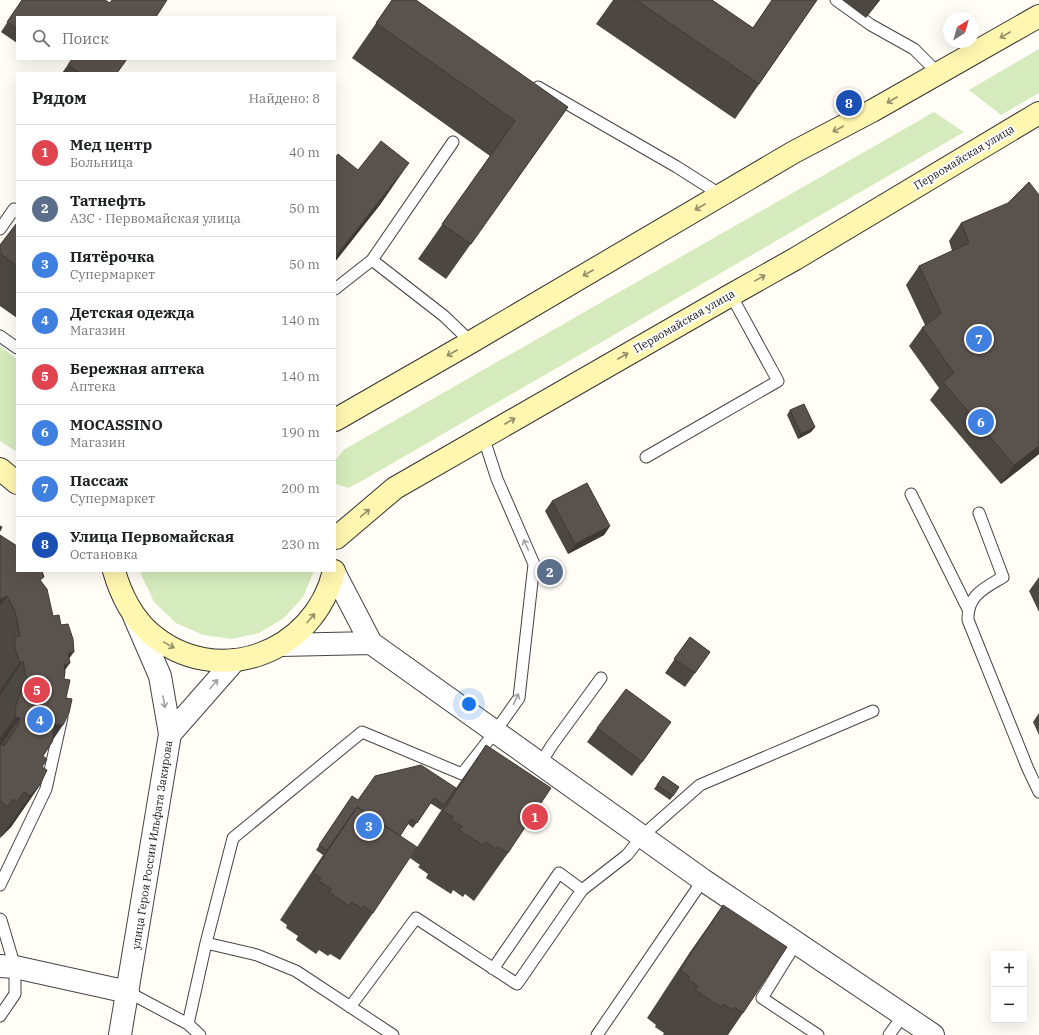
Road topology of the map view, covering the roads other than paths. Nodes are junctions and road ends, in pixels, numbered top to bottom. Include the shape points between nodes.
1 (836, 0) edge
2 (1039, 16) edge
3 (938, 73) junction
4 (532, 83) edge
5 (1039, 112) edge
6 (453, 142) dead end
7 (721, 196) junction
8 (16, 211) edge
9 (0, 229) edge
10 (372, 260) junction
11 (336, 289) edge
12 (730, 295) junction
13 (0, 336) edge
14 (471, 342) junction
15 (16, 347) edge
16 (336, 419) edge
17 (484, 436) junction
18 (646, 457) dead end
19 (0, 469) edge
20 (16, 475) edge
21 (16, 482) edge
22 (911, 494) dead end
23 (979, 513) dead end
24 (336, 540) edge
25 (114, 572) edge
26 (334, 572) edge
27 (968, 610) junction
28 (132, 613) junction
29 (371, 643) junction
30 (281, 645) junction
31 (235, 660) junction
32 (601, 678) dead end
33 (61, 702) edge
34 (873, 711) dead end
35 (495, 732) junction
36 (170, 734) junction
37 (540, 764) junction
38 (1039, 792) edge
39 (642, 836) junction
40 (703, 880) junction
41 (0, 885) edge
42 (582, 890) junction
43 (0, 919) edge
44 (206, 943) junction
45 (796, 943) junction
46 (7, 967) edge
47 (493, 969) junction
48 (128, 992) junction
49 (350, 1007) junction
50 (904, 1014) junction
51 (0, 1016) edge
52 (188, 1024) junction
53 (120, 1035) edge
54 (200, 1035) edge
55 (393, 1035) edge
56 (598, 1035) edge
57 (818, 1035) edge
58 (889, 1035) edge
59 (933, 1035) edge

1 - 3 lane via 871,25 914,49
2 -> 3 main road
3 -> 7 main road via 794,152
4 - 7 lane via 677,167
12 -> 5 main road, Первомайская улица via 795,259
6 - 10 lane
7 -> 14 main road
8 - 9 lane via 14,209
10 - 11 lane
10 - 14 lane via 444,316
17 -> 12 main road, Первомайская улица
12 - 18 lane via 778,381
13 - 15 lane
14 -> 16 main road
24 -> 17 main road, Первомайская улица via 395,488
35 -> 17 lane via 519,698 534,564 497,479
19 - 20 main road
19 - 21 main road
22 - 27 lane
23 - 27 lane via 1003,577 981,590 974,597
25 - 28 main road via 120,591
26 - 29 street
30 -> 26 main road via 299,632 315,614
27 - 38 lane via 968,620
28 -> 31 main road via 167,645 186,654 210,660
28 -> 36 street, улица Героя России Ильфата Закирова via 160,676
29 - 30 street
29 - 35 street
30 - 31 main road via 259,655
36 -> 31 street
32 - 37 lane
33 - 41 lane via 62,718 46,790
34 - 39 lane via 700,785
35 - 37 street
35 - 44 lane via 462,774 362,732 233,838
36 - 48 street, улица Героя России Ильфата Закирова
37 - 39 street
39 - 40 street
39 - 42 lane via 627,855
40 - 45 street
40 - 56 lane
42 - 47 lane via 518,984
42 - 47 lane via 559,873
43 - 46 lane
44 - 49 lane via 258,955 296,971
44 - 52 lane
45 - 50 street
45 - 57 lane via 762,998
46 - 48 street
46 - 51 lane via 15,994
47 - 49 lane via 416,918
48 - 52 lane
48 - 53 street, улица Героя России Ильфата Закирова
49 - 55 lane
50 - 58 lane
50 - 59 street
52 - 54 lane

